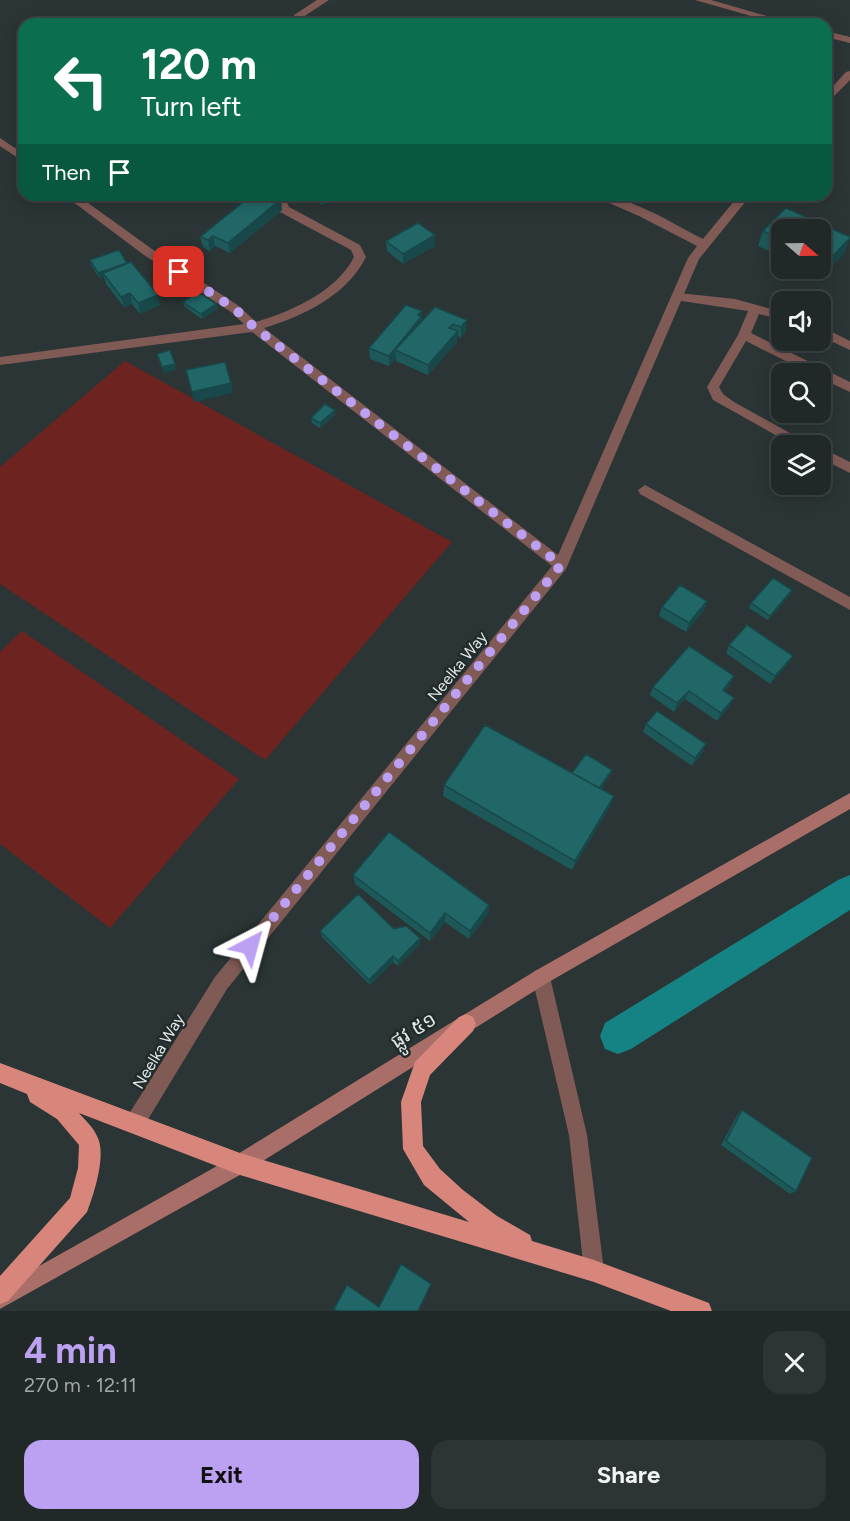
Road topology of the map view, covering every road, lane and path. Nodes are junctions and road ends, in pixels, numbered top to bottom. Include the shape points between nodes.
1 (324, 0) edge
2 (700, 0) edge
3 (297, 17) dead end
4 (768, 18) edge
5 (832, 36) edge
6 (850, 40) edge
7 (850, 74) edge
8 (832, 94) edge
9 (0, 141) edge
10 (18, 154) edge
11 (78, 201) edge
12 (278, 201) edge
13 (612, 201) edge
14 (740, 201) edge
15 (703, 244) junction
16 (679, 297) junction
17 (755, 309) junction
18 (771, 313) edge
19 (254, 327) junction
20 (744, 335) junction
21 (831, 336) edge
22 (850, 346) edge
23 (0, 361) edge
24 (850, 387) edge
25 (786, 435) edge
26 (831, 458) edge
27 (850, 468) edge
28 (645, 490) dead end
29 (561, 565) junction
30 (850, 604) edge
31 (850, 800) edge
32 (541, 977) junction
33 (466, 1024) junction
34 (0, 1073) edge
35 (134, 1125) junction
36 (240, 1164) junction
37 (549, 1258) junction
38 (594, 1271) junction
39 (0, 1293) edge
40 (0, 1299) edge
41 (701, 1311) edge

1 - 3 street
2 - 4 street
5 - 6 street
7 - 8 street
9 - 10 street
11 - 19 street via 235,309
12 - 19 street via 356,248 360,257 358,267 344,282 306,306
13 - 15 street
14 - 15 street, Neelka Way
15 - 16 street, Neelka Way
16 - 17 street
16 - 29 street, Neelka Way
17 - 18 street
17 - 20 street
19 - 23 street
19 - 29 street
20 - 24 street
20 - 25 street via 713,387 729,405
21 - 22 street
26 - 27 street
28 - 30 street
29 - 35 street, Neelka Way via 220,983
31 - 32 main road, ផ្លូវ ៥១
32 - 33 main road, ផ្លូវ ៥១
32 - 38 street via 578,1135
33 - 36 main road, ផ្លូវ ៥១
33 - 37 highway via 422,1068 411,1102 413,1149 432,1177 455,1198 489,1224
34 - 35 highway
34 - 39 highway via 64,1112 89,1141 89,1168 79,1204
35 - 36 highway
36 - 37 highway
36 - 40 main road, ផ្លូវ ៥១
37 - 38 highway
38 - 41 highway

